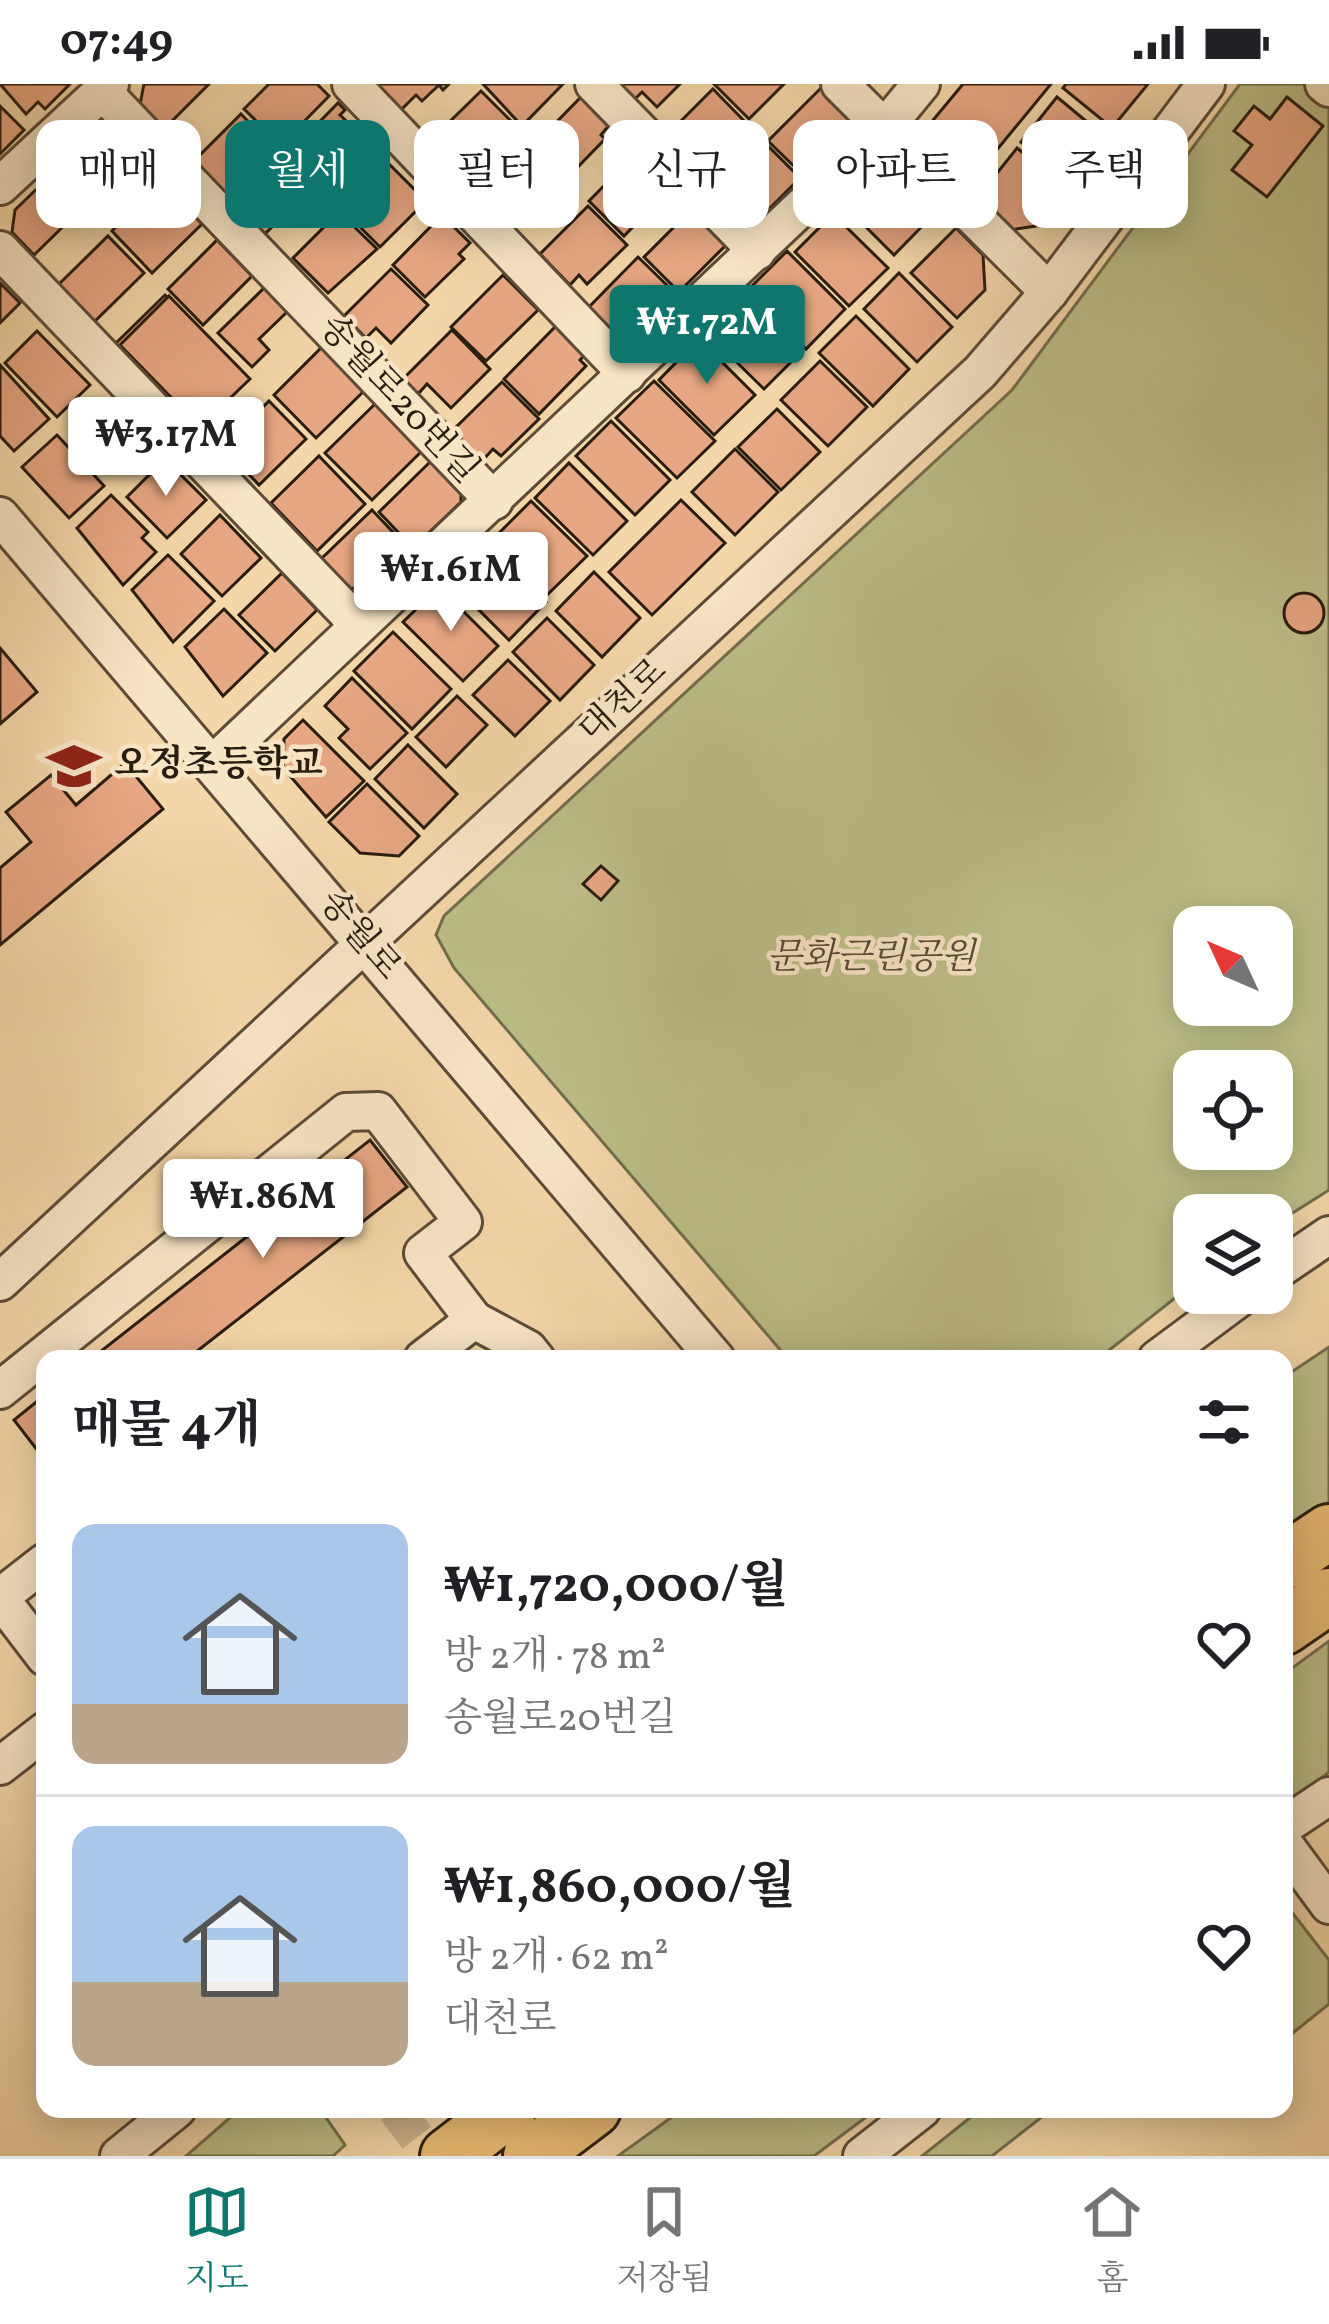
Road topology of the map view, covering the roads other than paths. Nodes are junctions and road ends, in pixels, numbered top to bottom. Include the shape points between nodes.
1 (351, 84) edge
2 (594, 84) edge
3 (840, 84) edge
4 (921, 84) edge
5 (1206, 84) edge
6 (106, 87) edge
7 (875, 120) edge
8 (891, 120) edge
9 (0, 186) edge
10 (793, 216) edge
11 (984, 228) edge
12 (0, 250) edge
13 (757, 250) junction
14 (1049, 292) junction
15 (627, 374) junction
16 (494, 501) junction
17 (0, 516) edge
18 (359, 625) junction
19 (214, 763) junction
20 (365, 943) junction
21 (1329, 1235) edge
22 (1293, 1260) edge
23 (0, 1282) edge
24 (1218, 1314) edge
25 (473, 1320) junction
26 (50, 1350) edge
27 (435, 1350) edge
28 (529, 1350) edge
29 (708, 1350) edge
30 (1169, 1350) edge
31 (36, 1361) edge
32 (0, 1390) edge
33 (1329, 1532) edge
34 (1293, 1556) edge
35 (36, 1569) edge
36 (1329, 1596) edge
37 (0, 1598) edge
38 (1293, 1622) edge
39 (36, 1645) edge
40 (36, 1737) edge
41 (0, 1766) edge
42 (1329, 1796) edge
43 (1293, 1820) edge
44 (1293, 1856) edge
45 (1329, 1905) edge
46 (166, 2118) edge
47 (497, 2118) edge
48 (581, 2118) edge
49 (911, 2118) edge
50 (119, 2156) edge
51 (448, 2156) edge
52 (530, 2156) edge
53 (862, 2156) edge

1 - 15 street
2 - 13 street
3 - 7 street
4 - 8 street, 송월로20번길
5 - 14 street, 대천로
6 - 9 street
6 - 16 street, 송월로20번길
10 - 13 street, 송월로20번길
11 - 14 street
12 - 18 street
13 - 15 street, 송월로20번길
14 - 20 street, 대천로 via 980,372
15 - 16 street, 송월로20번길
16 - 18 street, 송월로20번길
17 - 19 street, 송월로
18 - 19 street, 송월로20번길
19 - 20 street, 송월로
20 - 23 street, 대천로
20 - 29 street, 송월로
21 - 22 street
24 - 30 street
25 - 26 street via 423,1253 463,1222 378,1111 346,1112
25 - 27 street
25 - 28 street
31 - 32 street
33 - 34 highway
35 - 37 street
36 - 38 highway
37 - 39 street
40 - 41 street
42 - 43 street
44 - 45 street
46 - 50 street
47 - 51 highway
48 - 52 highway
49 - 53 street

